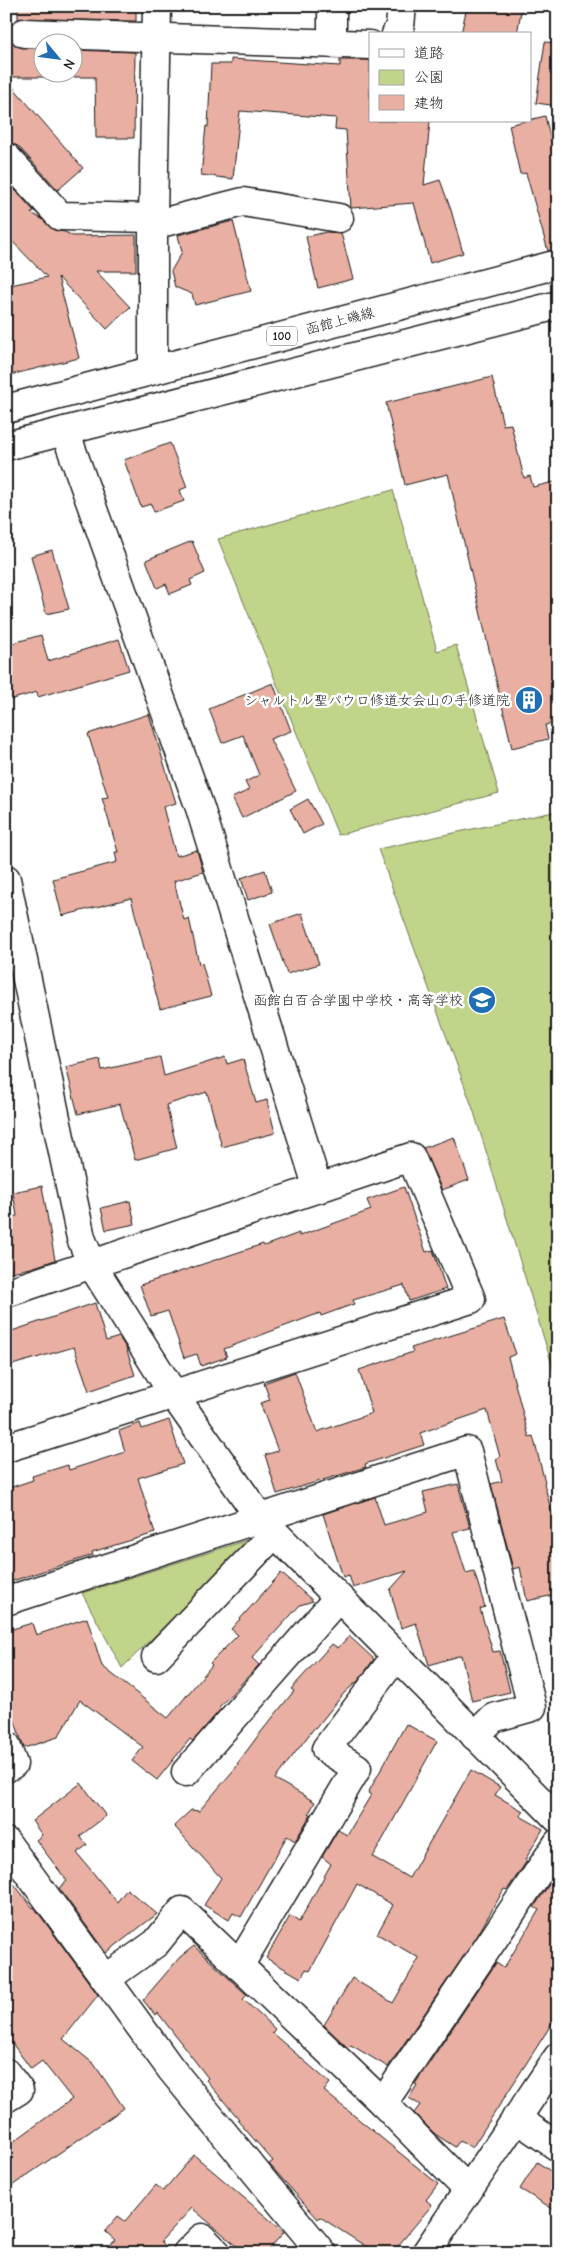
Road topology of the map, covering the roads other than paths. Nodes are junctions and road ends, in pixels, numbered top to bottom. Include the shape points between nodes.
1 (157, 6) edge
2 (332, 6) edge
3 (402, 6) edge
4 (397, 32) edge
5 (24, 33) dead end
6 (156, 36) junction
7 (332, 43) junction
8 (369, 44) edge
9 (6, 157) edge
10 (339, 218) dead end
11 (153, 221) junction
12 (558, 264) edge
13 (558, 305) edge
14 (153, 369) junction
15 (6, 409) edge
16 (64, 431) junction
17 (6, 446) edge
18 (6, 879) edge
19 (318, 1189) junction
20 (92, 1265) junction
21 (6, 1293) edge
22 (174, 1395) junction
23 (6, 1448) edge
24 (267, 1526) junction
25 (338, 1598) junction
26 (6, 1601) edge
27 (396, 1656) junction
28 (156, 1657) dead end
29 (475, 1736) junction
30 (6, 1745) edge
31 (6, 1768) edge
32 (186, 1772) dead end
33 (558, 1819) edge
34 (6, 1842) edge
35 (558, 1843) edge
36 (239, 1966) junction
37 (107, 1978) junction
38 (558, 2056) edge
39 (6, 2073) edge
40 (6, 2098) edge
41 (383, 2103) junction
42 (516, 2118) junction
43 (558, 2147) edge
44 (468, 2190) junction
45 (309, 2247) edge
46 (187, 2253) edge
47 (217, 2253) edge
48 (426, 2253) edge

1 - 6 street
2 - 7 street
3 - 4 street
5 - 6 street
6 - 7 street
6 - 11 street
7 - 8 street
9 - 11 street via 60,216
10 - 11 street via 243,202
11 - 14 street
12 - 14 street, 函館上磯線 / 100
13 - 16 street
14 - 15 street, 函館上磯線 / 100
16 - 17 street
16 - 19 street via 200,808
18 - 20 street via 81,1238
19 - 20 street
19 - 22 street via 411,1157 472,1299
20 - 21 street
20 - 22 street
22 - 23 street
22 - 24 street
24 - 25 street
24 - 26 street
24 - 28 street
24 - 29 street via 466,1451 532,1707 493,1718
25 - 27 street
25 - 32 street
27 - 29 street
27 - 36 street via 326,1749 357,1768
29 - 33 street
30 - 31 street via 12,1764
34 - 37 street
35 - 41 street
36 - 37 street via 182,1911 156,1943
36 - 41 street
37 - 45 street via 171,2069
38 - 42 street
39 - 40 street via 19,2090
41 - 44 street
42 - 43 street
42 - 44 street
44 - 48 street
46 - 47 street via 202,2238

